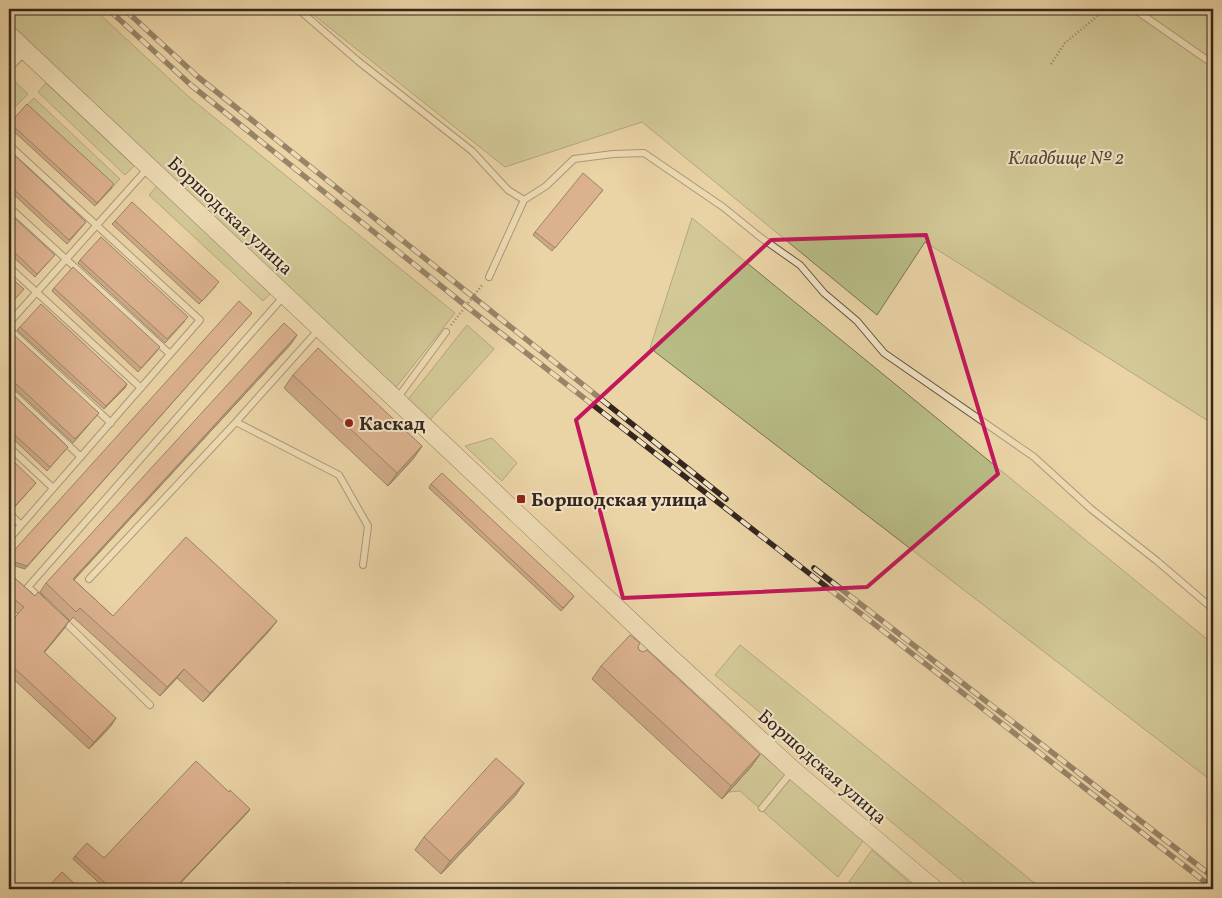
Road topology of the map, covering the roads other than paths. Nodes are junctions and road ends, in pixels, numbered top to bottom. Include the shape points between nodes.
1 (298, 9) edge
2 (1134, 9) edge
3 (9, 35) edge
4 (24, 49) junction
5 (9, 64) edge
6 (1213, 64) edge
7 (9, 145) edge
8 (149, 167) junction
9 (524, 200) junction
10 (9, 207) edge
11 (96, 225) junction
12 (66, 260) junction
13 (9, 267) edge
14 (489, 277) road end
15 (36, 292) junction
16 (285, 295) junction
17 (9, 323) edge
18 (320, 328) junction
19 (9, 329) edge
20 (446, 332) road end
21 (170, 354) junction
22 (141, 388) junction
23 (9, 390) edge
24 (396, 400) junction
25 (236, 422) junction
26 (110, 423) junction
27 (9, 447) edge
28 (81, 457) junction
29 (53, 488) junction
30 (9, 513) edge
31 (21, 525) junction
32 (9, 539) edge
33 (363, 565) dead end
34 (88, 579) dead end
35 (48, 606) edge
36 (1213, 609) edge
37 (55, 613) edge
38 (150, 704) dead end
39 (793, 770) junction
40 (762, 808) dead end
41 (934, 889) edge

1 - 9 lane via 472,151 508,190
2 - 6 lane
3 - 4 street, Боршодская улица
4 - 5 street
4 - 8 street, Боршодская улица
7 - 11 lane
8 - 11 lane
8 - 16 street, Боршодская улица
9 - 14 lane
9 - 36 lane via 546,186 574,159 644,153 800,265 824,293 857,320 884,353 1034,457 1091,509
10 - 12 lane
11 - 12 lane
11 - 21 lane via 200,320
12 - 15 lane
12 - 21 lane
13 - 15 lane
15 - 17 lane
15 - 22 lane
16 - 18 street, Боршодская улица
16 - 35 lane via 28,586
18 - 24 street, Боршодская улица via 379,390
18 - 25 lane
19 - 26 lane
20 - 24 lane
21 - 22 lane
22 - 26 lane
23 - 28 lane
24 - 39 street, Боршодская улица via 649,644
25 - 33 lane via 340,475 368,526
25 - 34 lane
26 - 28 lane
27 - 29 lane
28 - 29 lane
29 - 31 lane
30 - 31 lane
31 - 32 lane
37 - 38 lane
39 - 40 lane
39 - 41 street, Боршодская улица

